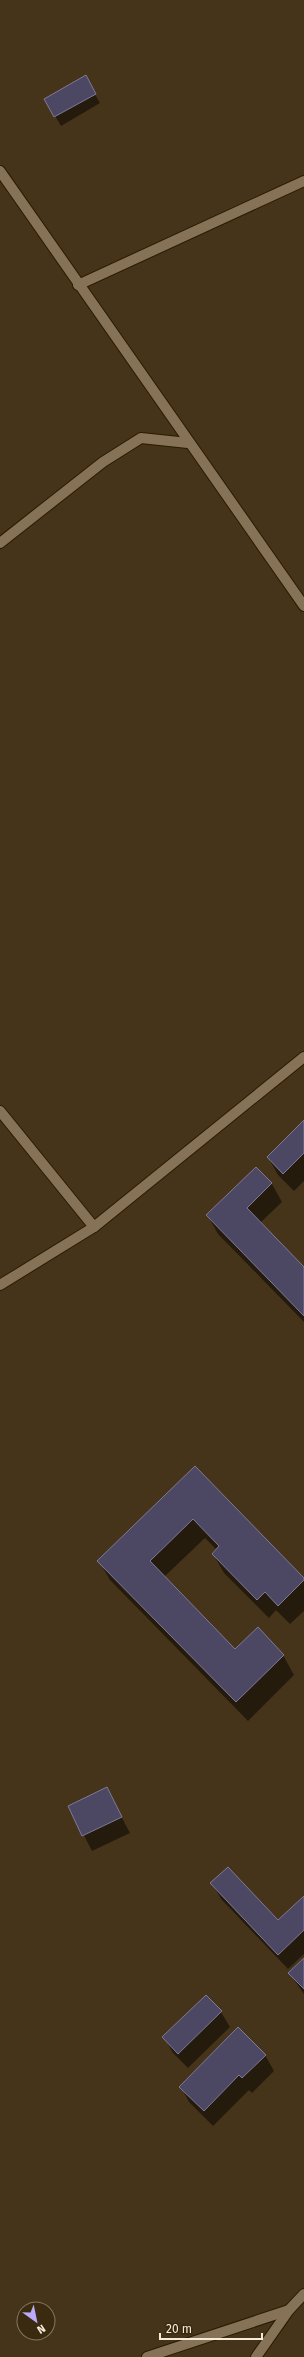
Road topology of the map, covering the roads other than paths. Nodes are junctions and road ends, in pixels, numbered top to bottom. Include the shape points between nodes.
1 (0, 171) edge
2 (304, 181) edge
3 (78, 285) junction
4 (188, 443) junction
5 (0, 543) edge
6 (304, 606) edge
7 (304, 1057) edge
8 (0, 1111) edge
9 (94, 1226) junction
10 (0, 1285) edge
11 (304, 2294) edge
12 (289, 2310) junction
13 (147, 2357) edge
14 (256, 2357) edge

1 - 3 street
2 - 3 street
3 - 4 street
4 - 5 street via 141,438 103,462
4 - 6 street
7 - 9 street
8 - 9 street
9 - 10 street
11 - 12 street
12 - 13 street
12 - 14 street

